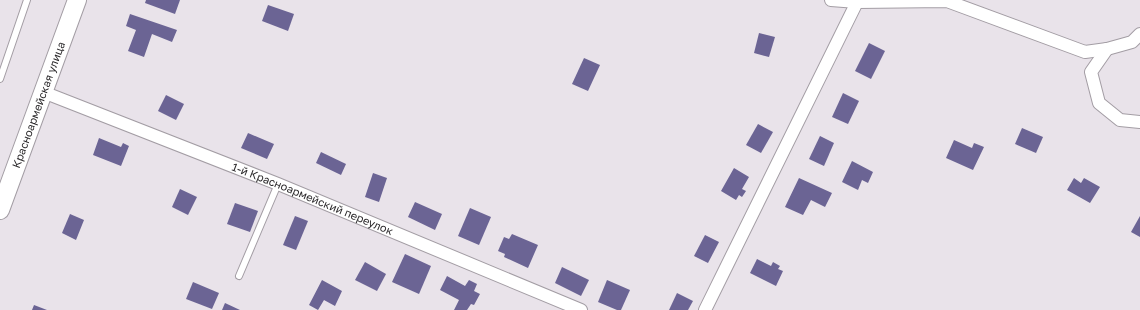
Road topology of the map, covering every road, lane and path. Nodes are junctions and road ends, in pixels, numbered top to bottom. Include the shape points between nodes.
1 (27, 0) edge
2 (77, 0) edge
3 (831, 0) edge
4 (857, 2) junction
5 (1140, 34) edge
6 (1107, 49) junction
7 (0, 80) edge
8 (43, 92) junction
9 (1140, 122) edge
10 (278, 184) junction
11 (0, 210) edge
12 (239, 276) dead end
13 (581, 310) edge
14 (705, 310) edge

1 - 7 lane
2 - 8 main road, Красноармейская улица
3 - 4 street
4 - 6 street via 947,1 1085,52
4 - 14 street
5 - 6 street via 1132,42
6 - 9 street via 1091,72 1099,103 1120,120
8 - 10 street, 1-й Красноармейский переулок
8 - 11 main road, Красноармейская улица
10 - 12 lane
10 - 13 street, 1-й Красноармейский переулок

